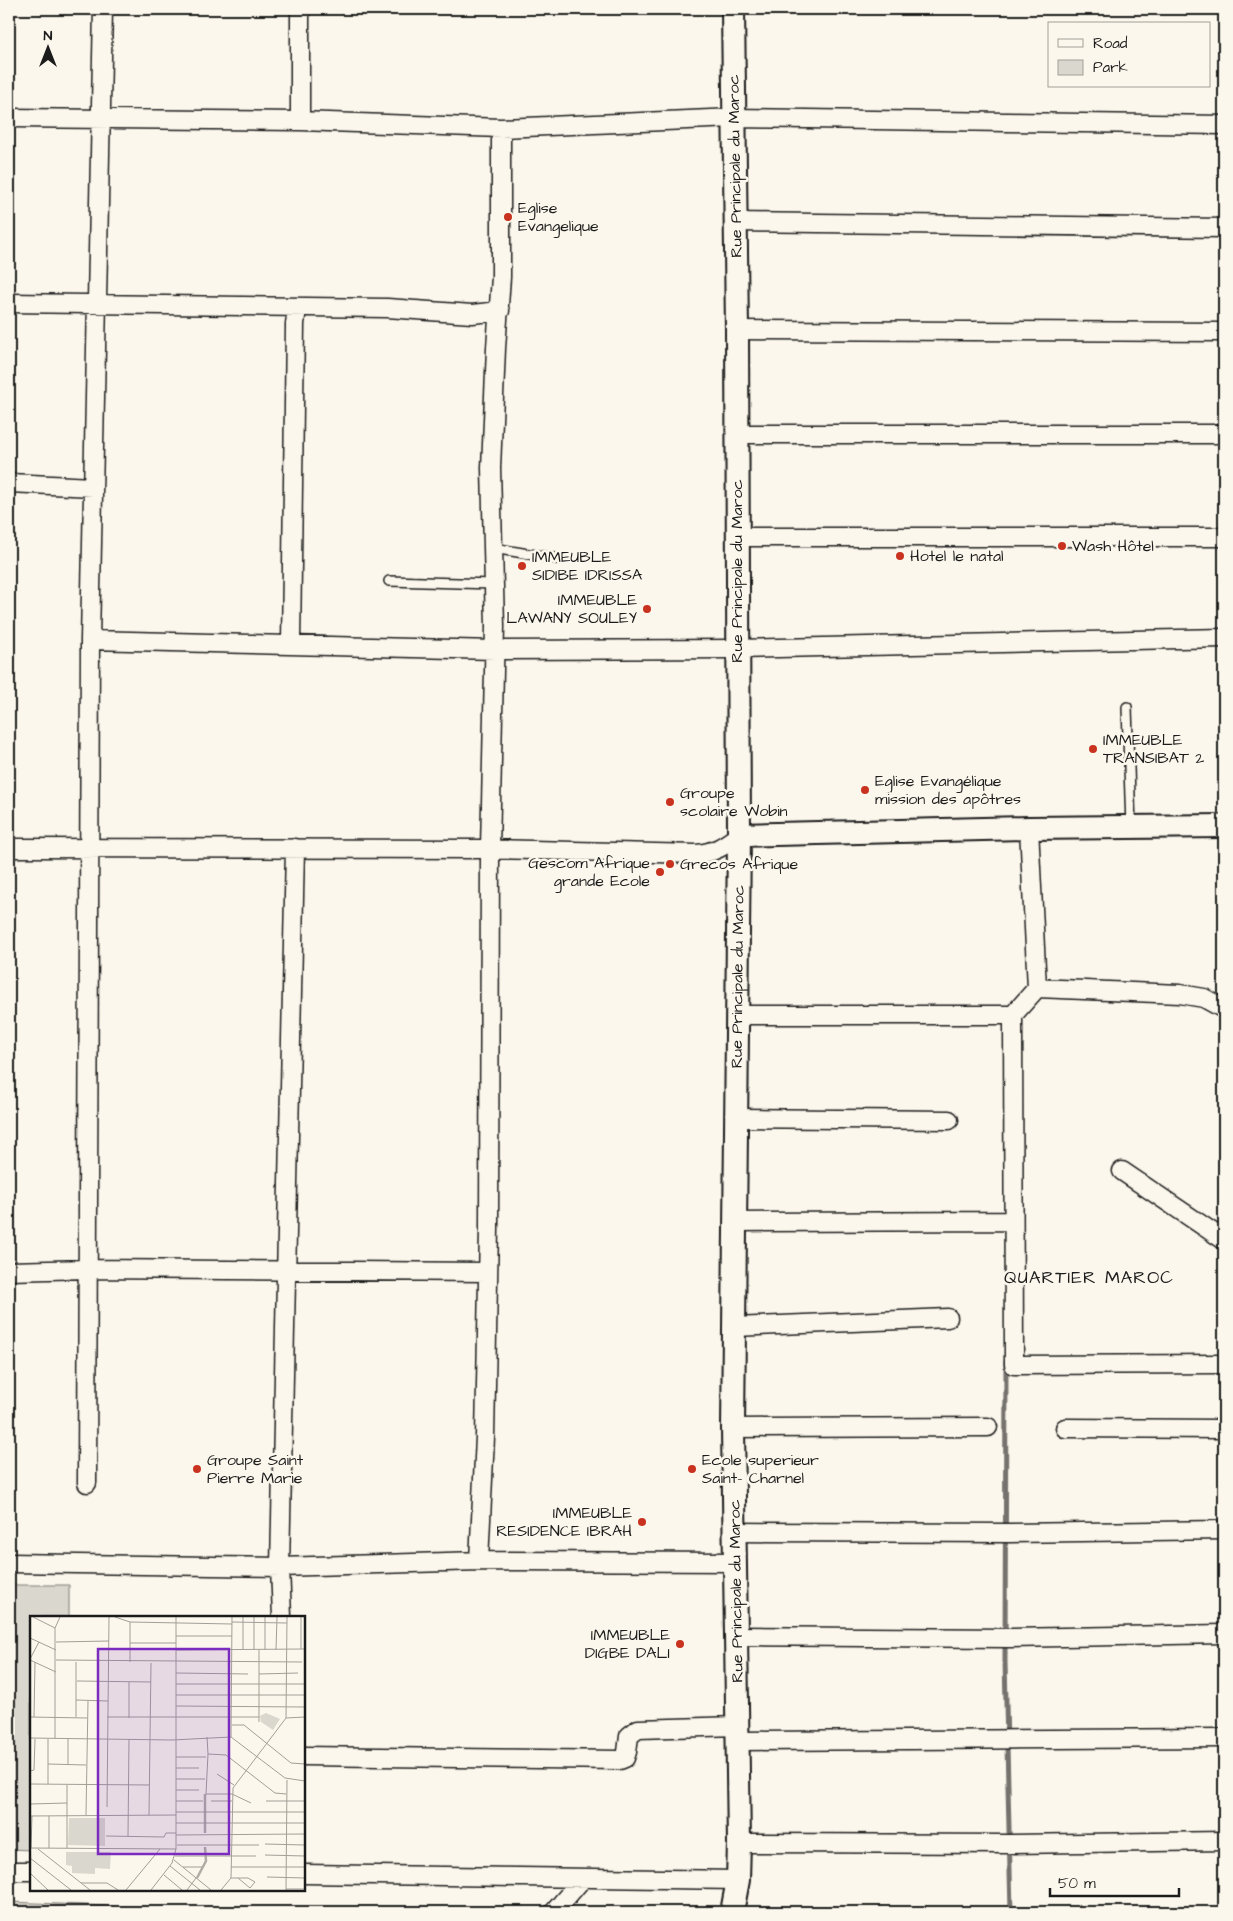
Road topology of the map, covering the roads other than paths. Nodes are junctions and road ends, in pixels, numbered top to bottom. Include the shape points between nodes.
1 (103, 9) edge
2 (300, 9) edge
3 (733, 9) edge
4 (9, 118) edge
5 (734, 118) junction
6 (102, 119) junction
7 (300, 121) junction
8 (1224, 125) edge
9 (501, 128) junction
10 (735, 222) junction
11 (1224, 228) edge
12 (9, 303) edge
13 (96, 304) junction
14 (297, 308) junction
15 (500, 311) junction
16 (737, 330) junction
17 (1224, 332) edge
18 (737, 434) junction
19 (1224, 434) edge
20 (9, 483) edge
21 (93, 487) junction
22 (1224, 537) edge
23 (737, 538) junction
24 (493, 548) junction
25 (559, 559) dead end
26 (389, 581) dead end
27 (493, 584) junction
28 (1224, 638) edge
29 (90, 640) junction
30 (290, 644) junction
31 (738, 649) junction
32 (495, 650) junction
33 (1127, 707) dead end
34 (1224, 826) edge
35 (1131, 827) junction
36 (1028, 828) junction
37 (739, 835) junction
38 (9, 848) edge
39 (90, 848) junction
40 (295, 848) junction
41 (490, 849) junction
42 (1037, 988) junction
43 (1224, 1009) edge
44 (737, 1015) junction
45 (1013, 1015) junction
46 (736, 1118) junction
47 (949, 1120) dead end
48 (1122, 1172) dead end
49 (735, 1222) junction
50 (1013, 1222) junction
51 (1224, 1240) edge
52 (88, 1269) junction
53 (9, 1271) edge
54 (287, 1272) junction
55 (488, 1272) junction
56 (948, 1318) dead end
57 (734, 1327) junction
58 (1224, 1364) edge
59 (988, 1427) dead end
60 (733, 1428) junction
61 (1065, 1428) dead end
62 (1224, 1429) edge
63 (87, 1483) dead end
64 (1224, 1530) edge
65 (735, 1532) junction
66 (479, 1561) junction
67 (735, 1562) junction
68 (9, 1563) edge
69 (280, 1567) junction
70 (282, 1616) edge
71 (1224, 1634) edge
72 (737, 1636) junction
73 (738, 1733) junction
74 (1224, 1738) edge
75 (305, 1756) edge
76 (1224, 1841) edge
77 (739, 1843) junction
78 (9, 1871) edge
79 (30, 1871) edge
80 (305, 1874) edge
81 (582, 1878) junction
82 (738, 1880) junction
83 (554, 1912) edge
84 (732, 1912) edge

1 - 6 street
2 - 7 street
3 - 5 street, Rue Principale du Maroc
4 - 6 street
5 - 8 street
5 - 9 street
5 - 10 street, Rue Principale du Maroc
6 - 7 street
6 - 13 street
7 - 9 street
9 - 15 street
10 - 11 street
10 - 16 street, Rue Principale du Maroc
12 - 13 street
13 - 14 street
13 - 21 street
14 - 15 street via 387,308 472,314
14 - 30 street
15 - 24 street via 492,436
16 - 17 street
16 - 18 street, Rue Principale du Maroc
18 - 19 street
18 - 23 street, Rue Principale du Maroc
20 - 21 street
21 - 29 street
22 - 23 street
23 - 31 street, Rue Principale du Maroc
24 - 25 lane
24 - 27 street
26 - 27 lane
27 - 32 street
28 - 31 street
29 - 30 street
29 - 39 street
30 - 32 street
31 - 32 street
31 - 37 street, Rue Principale du Maroc
32 - 41 street
33 - 35 lane
34 - 35 street
35 - 36 street
36 - 37 street
36 - 42 street
37 - 41 street via 719,850 708,853
37 - 44 street, Rue Principale du Maroc
38 - 39 street
39 - 40 street
39 - 52 street
40 - 41 street
40 - 54 street
41 - 55 street
42 - 43 street via 1180,994 1204,998
42 - 45 street
44 - 45 street
44 - 46 street, Rue Principale du Maroc
45 - 50 street
46 - 47 street
46 - 49 street, Rue Principale du Maroc
48 - 51 street
49 - 50 street
49 - 57 street, Rue Principale du Maroc
50 - 58 street via 1014,1365
52 - 53 street
52 - 54 street
52 - 63 street
54 - 55 street
54 - 69 street
55 - 66 street
56 - 57 street
57 - 60 street, Rue Principale du Maroc
59 - 60 street
60 - 65 street, Rue Principale du Maroc
61 - 62 street
64 - 65 street
65 - 67 street, Rue Principale du Maroc
66 - 67 street
66 - 69 street
67 - 72 street, Rue Principale du Maroc
68 - 69 street
69 - 70 street
71 - 72 street via 1010,1638
72 - 73 street, Rue Principale du Maroc
73 - 74 street
73 - 75 street via 638,1729 629,1736 628,1752 620,1760
73 - 77 street, Rue Principale du Maroc
76 - 77 street
77 - 82 street, Rue Principale du Maroc
78 - 79 street
80 - 81 street
81 - 82 street
81 - 83 street
82 - 84 street, Rue Principale du Maroc

